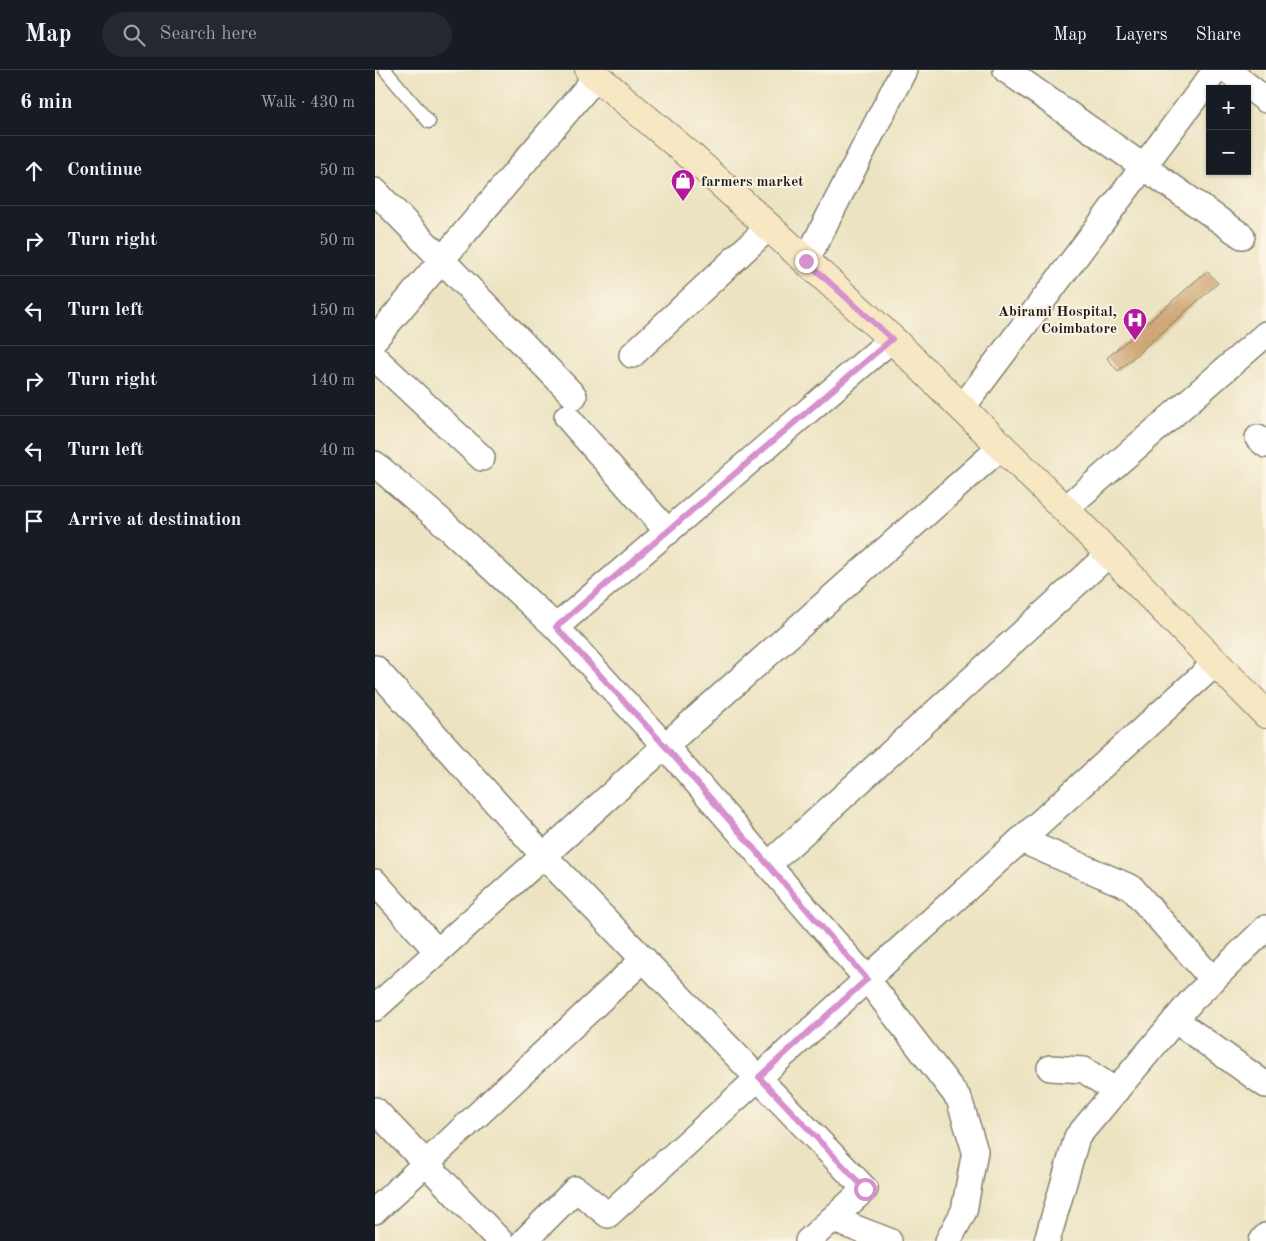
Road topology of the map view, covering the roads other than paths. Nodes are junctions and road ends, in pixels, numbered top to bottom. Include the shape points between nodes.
1 (385, 70) edge
2 (904, 70) edge
3 (1006, 70) edge
4 (1216, 70) edge
5 (1227, 70) edge
6 (593, 73) edge
7 (1266, 100) edge
8 (429, 122) dead end
9 (1143, 166) junction
10 (375, 191) edge
11 (769, 227) junction
12 (1242, 236) dead end
13 (442, 260) junction
14 (806, 261) junction
15 (1266, 334) edge
16 (375, 339) edge
17 (892, 339) junction
18 (632, 355) dead end
19 (375, 358) edge
20 (962, 408) junction
21 (1001, 447) junction
22 (482, 458) dead end
23 (375, 464) edge
24 (1065, 509) junction
25 (668, 532) junction
26 (1109, 554) junction
27 (556, 627) junction
28 (1216, 663) junction
29 (375, 668) edge
30 (1266, 714) edge
31 (665, 746) junction
32 (1021, 840) junction
33 (544, 856) junction
34 (768, 865) junction
35 (375, 882) edge
36 (1266, 928) edge
37 (437, 951) junction
38 (644, 958) junction
39 (867, 979) junction
40 (1213, 980) junction
41 (375, 1008) edge
42 (1175, 1020) junction
43 (1050, 1068) dead end
44 (759, 1077) junction
45 (1266, 1084) edge
46 (1116, 1091) junction
47 (375, 1110) edge
48 (425, 1163) junction
49 (375, 1212) edge
50 (832, 1219) junction
51 (1266, 1236) edge
52 (500, 1241) edge
53 (524, 1241) edge
54 (808, 1241) edge
55 (889, 1241) edge
56 (948, 1241) edge
57 (1047, 1241) edge
58 (1262, 1241) edge

1 - 8 lane
2 - 14 street
3 - 9 street
4 - 9 street
5 - 7 street
6 - 11 main road
6 - 13 street
9 - 12 street
9 - 20 street
10 - 13 street
11 - 14 main road
11 - 18 street
13 - 16 street
13 - 25 street via 571,407
14 - 17 main road
15 - 24 street
17 - 20 main road
17 - 25 street
19 - 22 street
20 - 21 main road
21 - 24 main road
21 - 31 street
23 - 27 street
24 - 26 main road
25 - 27 street
26 - 28 main road
26 - 34 street
27 - 31 street
28 - 30 main road
28 - 32 street
29 - 33 street
31 - 33 street
31 - 34 street
32 - 39 street
32 - 40 street via 1132,888
33 - 37 street
33 - 38 street
34 - 39 street
35 - 37 street
36 - 40 street
37 - 41 street
38 - 44 street
38 - 48 street
39 - 44 street
39 - 56 street via 959,1099 975,1151 964,1211
40 - 42 street
42 - 45 street
42 - 46 street
43 - 46 street via 1084,1070
44 - 50 street via 865,1189
44 - 53 street via 608,1215 576,1189
46 - 57 street via 1077,1136
47 - 48 street
48 - 49 street
48 - 52 street
50 - 54 street
50 - 55 street
51 - 58 street

